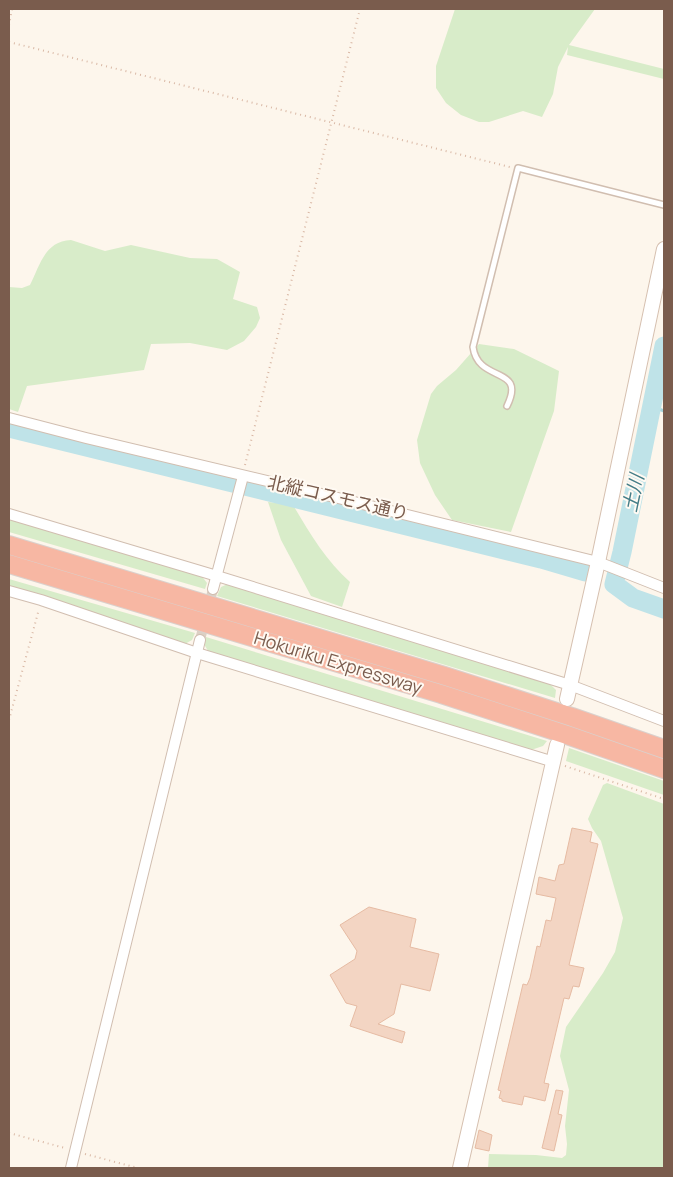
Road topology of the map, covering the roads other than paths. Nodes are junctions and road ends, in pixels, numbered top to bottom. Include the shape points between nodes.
1 (664, 205) edge
2 (664, 249) edge
3 (507, 406) dead end
4 (9, 418) edge
5 (242, 481) junction
6 (9, 514) edge
7 (9, 545) edge
8 (601, 563) junction
9 (9, 564) edge
10 (217, 576) junction
11 (664, 588) edge
12 (213, 589) tunnel mouth
13 (9, 591) edge
14 (200, 640) tunnel mouth
15 (197, 653) junction
16 (568, 692) junction
17 (664, 721) edge
18 (557, 745) dead end
19 (664, 750) edge
20 (554, 762) junction
21 (664, 769) edge
22 (71, 1168) edge
23 (460, 1168) edge

1 - 3 lane via 518,168 473,347 474,356 480,364 510,382 512,396
2 - 8 street
4 - 5 street, 北縦コスモス通り
5 - 8 street, 北縦コスモス通り via 330,496
5 - 10 street
6 - 10 street
7 - 19 highway, Hokuriku Expressway via 445,676
8 - 11 street, 北縦コスモス通り
8 - 16 street
9 - 21 highway, Hokuriku Expressway via 441,694
10 - 12 street
10 - 16 street
13 - 15 street
14 - 15 street
15 - 20 street
15 - 22 street
16 - 17 street
18 - 20 street
20 - 23 street

